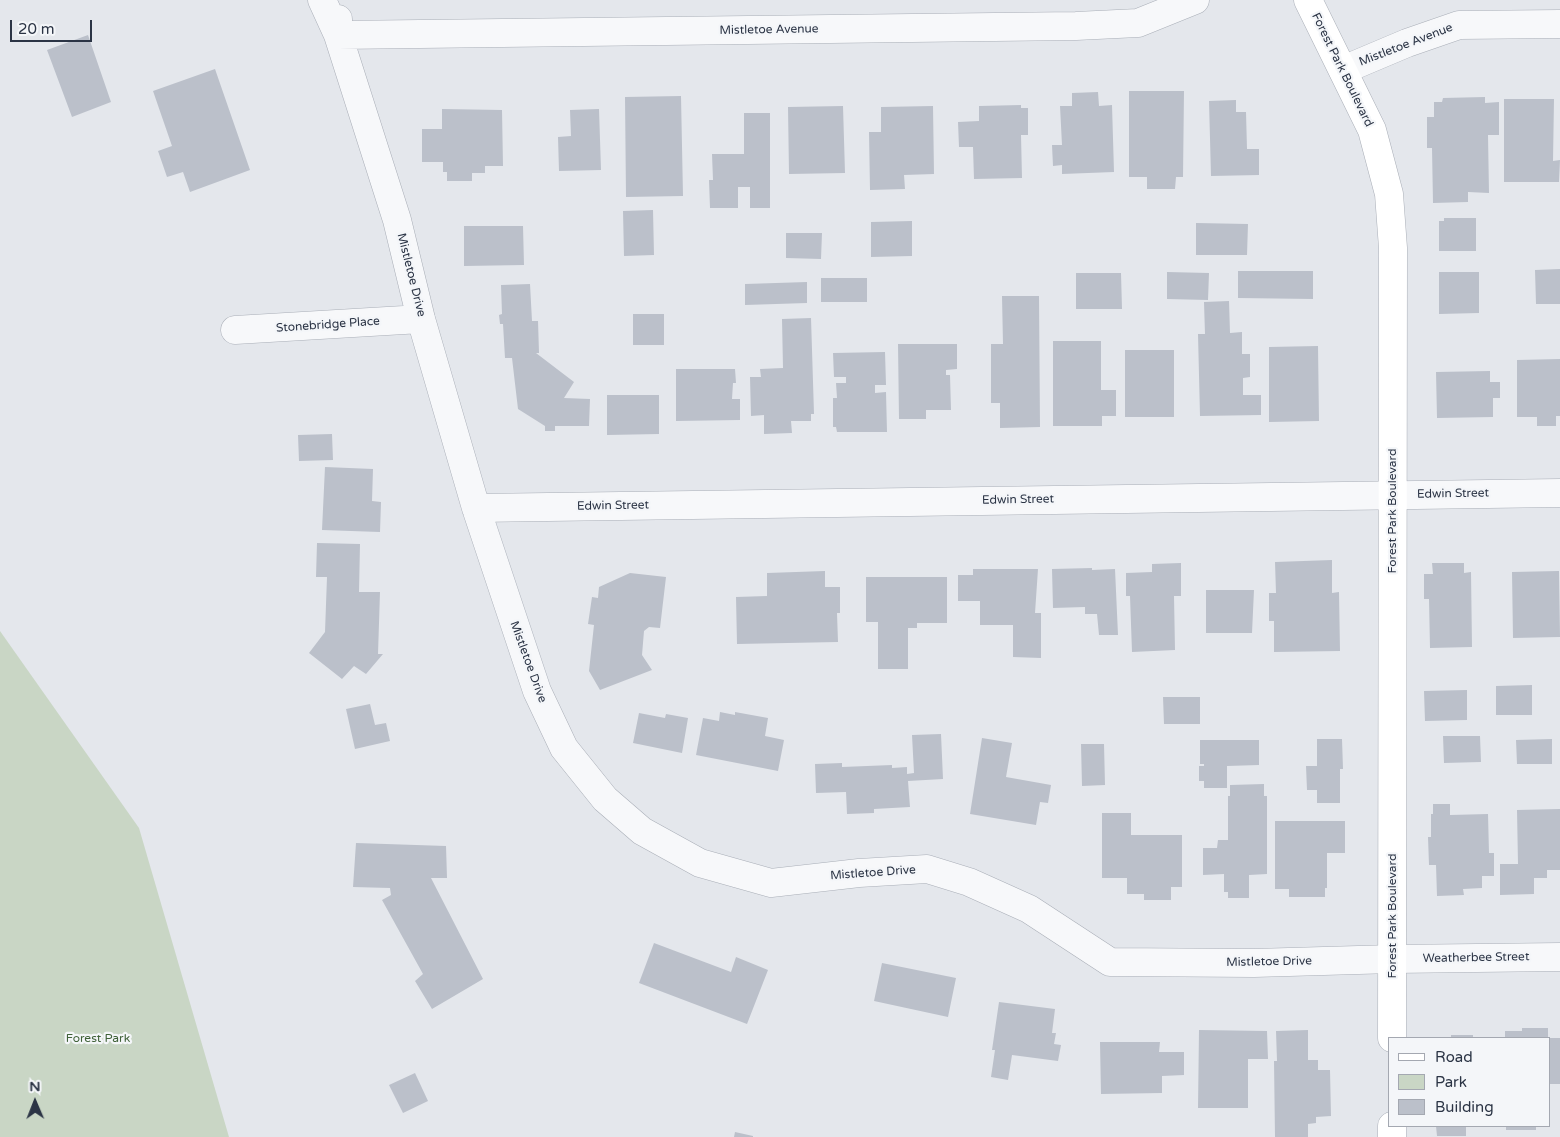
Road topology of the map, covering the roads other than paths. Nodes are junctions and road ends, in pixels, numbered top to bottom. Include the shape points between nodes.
1 (322, 0) edge
2 (338, 0) edge
3 (1195, 0) edge
4 (1308, 0) edge
5 (1560, 24) edge
6 (338, 35) junction
7 (1343, 70) junction
8 (421, 319) junction
9 (235, 330) dead end
10 (1560, 493) edge
11 (1393, 495) junction
12 (476, 508) junction
13 (1560, 958) edge
14 (1393, 959) junction
15 (1392, 1037) edge

1 - 6 street, Mistletoe Drive
2 - 6 street
3 - 6 street, Mistletoe Avenue via 1138,24
4 - 7 main road, Forest Park Boulevard
5 - 7 street, Mistletoe Avenue via 1459,25
6 - 8 street, Mistletoe Drive via 397,220
7 - 11 main road, Forest Park Boulevard via 1372,130 1389,194 1393,248
8 - 9 street, Stonebridge Place
8 - 12 street, Mistletoe Drive
10 - 11 street, Edwin Street
11 - 12 street, Edwin Street
11 - 14 main road, Forest Park Boulevard
12 - 14 street, Mistletoe Drive via 537,691 564,748 605,799 642,831 700,864 770,883 859,872 927,870 969,882 1029,909 1110,962 1254,964
13 - 14 street, Weatherbee Street
14 - 15 main road, Forest Park Boulevard

